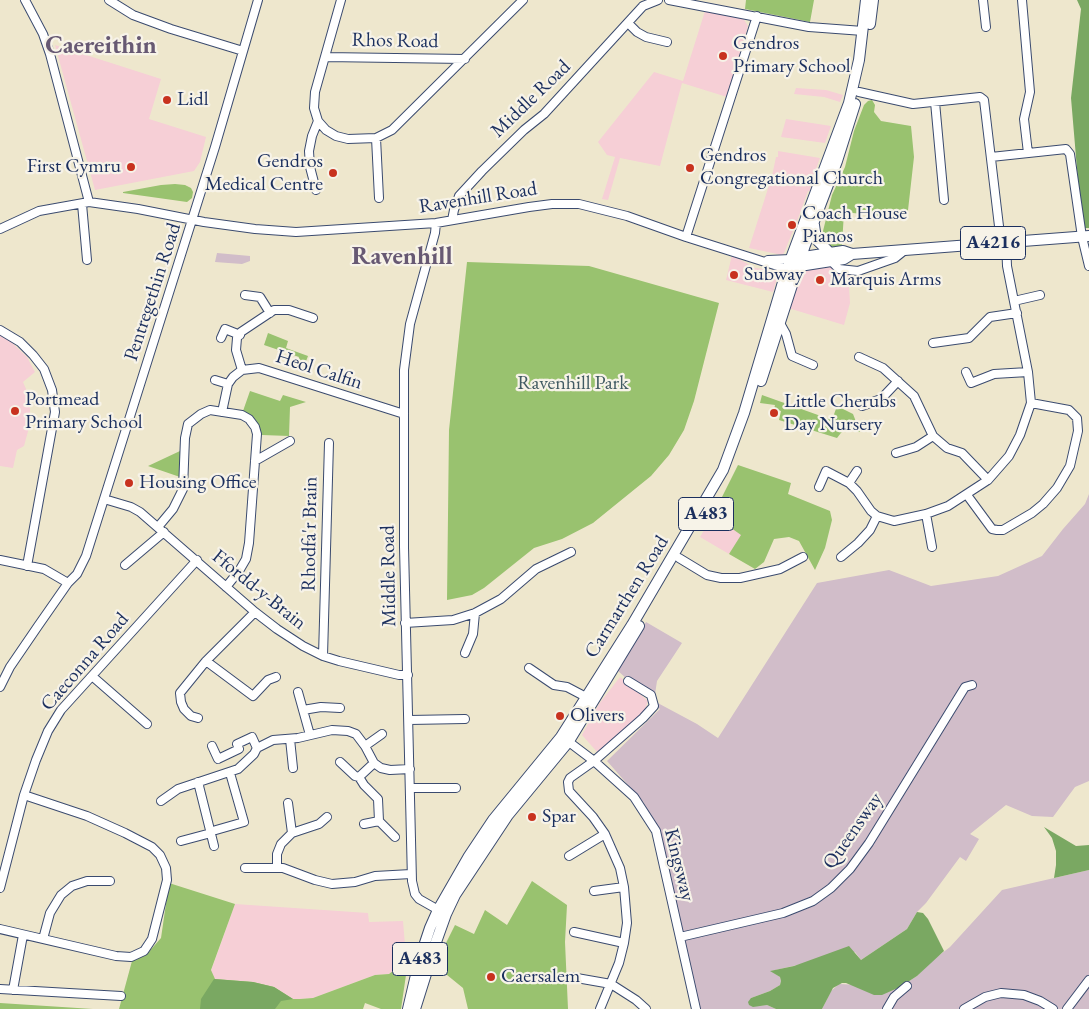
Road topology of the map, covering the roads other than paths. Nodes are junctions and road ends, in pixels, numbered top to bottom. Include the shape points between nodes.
1 (25, 0) edge
2 (109, 0) edge
3 (258, 0) edge
4 (341, 0) edge
5 (523, 0) edge
6 (658, 0) edge
7 (669, 0) edge
8 (866, 0) edge
9 (873, 0) edge
10 (983, 0) edge
11 (1022, 0) edge
12 (641, 3) edge
13 (758, 16) junction
14 (628, 23) junction
15 (986, 26) dead end
16 (863, 32) junction
17 (667, 42) dead end
18 (243, 51) junction
19 (325, 57) junction
20 (465, 58) junction
21 (859, 92) junction
22 (935, 102) junction
23 (318, 121) junction
24 (376, 138) junction
25 (1028, 153) junction
26 (990, 157) junction
27 (316, 190) dead end
28 (379, 198) dead end
29 (944, 200) dead end
30 (86, 203) junction
31 (193, 219) junction
32 (452, 220) junction
33 (814, 221) junction
34 (436, 223) junction
35 (0, 229) edge
36 (1085, 236) edge
37 (686, 237) junction
38 (1003, 242) junction
39 (906, 250) junction
40 (830, 257) junction
41 (87, 260) dead end
42 (795, 263) junction
43 (1089, 266) edge
44 (245, 295) dead end
45 (1040, 295) dead end
46 (1014, 301) junction
47 (270, 313) junction
48 (1017, 313) junction
49 (313, 318) dead end
50 (780, 325) junction
51 (0, 330) edge
52 (240, 335) junction
53 (221, 338) dead end
54 (934, 343) dead end
55 (859, 357) dead end
56 (812, 365) dead end
57 (242, 370) junction
58 (966, 372) dead end
59 (1028, 372) junction
60 (215, 380) dead end
61 (898, 381) junction
62 (228, 384) junction
63 (1031, 403) junction
64 (862, 406) dead end
65 (222, 412) junction
66 (404, 414) junction
67 (933, 436) junction
68 (284, 440) dead end
69 (329, 443) dead end
70 (896, 453) dead end
71 (255, 461) junction
72 (857, 472) dead end
73 (988, 480) junction
74 (849, 483) junction
75 (819, 487) dead end
76 (967, 495) junction
77 (104, 499) junction
78 (926, 514) junction
79 (877, 516) junction
80 (161, 529) junction
81 (932, 547) dead end
82 (571, 552) dead end
83 (803, 557) dead end
84 (679, 558) junction
85 (841, 558) dead end
86 (0, 560) edge
87 (197, 560) junction
88 (126, 565) dead end
89 (27, 566) junction
90 (68, 583) junction
91 (226, 587) junction
92 (255, 612) junction
93 (475, 613) junction
94 (405, 623) junction
95 (465, 653) dead end
96 (323, 656) junction
97 (206, 662) junction
98 (529, 668) dead end
99 (408, 675) junction
100 (92, 676) junction
101 (276, 677) dead end
102 (628, 681) dead end
103 (972, 685) dead end
104 (0, 687) edge
105 (298, 692) dead end
106 (586, 697) junction
107 (340, 708) dead end
108 (303, 710) junction
109 (198, 718) dead end
110 (466, 719) dead end
111 (409, 720) junction
112 (147, 724) dead end
113 (382, 734) dead end
114 (310, 735) junction
115 (290, 739) junction
116 (565, 739) junction
117 (212, 746) dead end
118 (365, 746) junction
119 (257, 748) junction
120 (594, 761) junction
121 (340, 762) dead end
122 (374, 763) junction
123 (293, 768) dead end
124 (410, 769) junction
125 (230, 772) junction
126 (359, 777) junction
127 (198, 782) junction
128 (410, 788) junction
129 (456, 788) dead end
130 (24, 795) junction
131 (161, 801) dead end
132 (288, 804) dead end
133 (327, 817) dead end
134 (379, 821) junction
135 (364, 824) dead end
136 (214, 831) junction
137 (292, 833) junction
138 (605, 834) junction
139 (395, 837) dead end
140 (181, 841) dead end
141 (214, 846) dead end
142 (569, 856) dead end
143 (245, 868) dead end
144 (277, 868) junction
145 (411, 874) junction
146 (110, 881) dead end
147 (624, 887) junction
148 (0, 888) edge
149 (594, 890) dead end
150 (442, 912) junction
151 (0, 929) edge
152 (574, 932) dead end
153 (23, 935) junction
154 (680, 937) junction
155 (43, 939) junction
156 (624, 943) junction
157 (571, 977) dead end
158 (1089, 980) edge
159 (611, 984) junction
160 (907, 986) dead end
161 (0, 989) edge
162 (13, 990) junction
163 (121, 996) dead end
164 (408, 1009) edge
165 (415, 1009) edge
166 (600, 1009) edge
167 (646, 1009) edge
168 (696, 1009) edge
169 (888, 1009) edge
170 (964, 1009) edge
171 (1053, 1009) edge
172 (1067, 1009) edge

1 - 30 street via 50,54
2 - 18 street via 133,15
3 - 18 street, Pentregethin Road
4 - 19 street
5 - 20 street
6 - 12 street
7 - 13 street
8 - 16 main road, Carmarthen Road / A483
9 - 21 main road, Carmarthen Road / A483
10 - 15 street
11 - 25 street via 1030,92 1024,119
12 - 14 street, Middle Road
13 - 16 street via 810,27
13 - 37 street
14 - 17 street via 646,38
14 - 32 street, Middle Road via 544,114 482,170 459,196
16 - 42 main road, Carmarthen Road / A483 via 849,103
18 - 31 street, Pentregethin Road
19 - 20 street, Rhos Road
19 - 23 street via 314,108
20 - 24 street via 392,130
21 - 22 street via 913,104
21 - 33 main road, Carmarthen Road / A483 via 838,161
22 - 26 street via 980,98 985,102
22 - 29 street
23 - 24 street via 336,136
23 - 27 street via 309,151
24 - 28 street
25 - 26 street
25 - 36 street via 1066,149 1070,154
26 - 38 street
30 - 31 street, Ravenhill Road
30 - 35 street, Ravenhill Road via 39,211
30 - 41 street
31 - 34 street, Ravenhill Road via 296,232
31 - 77 street, Pentregethin Road
32 - 34 street, Ravenhill Road
32 - 37 street, Ravenhill Road via 528,207 580,204 628,216
33 - 40 main road via 816,239
33 - 42 main road, Carmarthen Road / A483
34 - 66 street, Middle Road via 410,324 404,370
36 - 38 main road, A4216
36 - 43 street
37 - 42 street, Ravenhill Road via 761,260
38 - 39 main road, A4216
38 - 46 street
39 - 40 main road, A4216 via 852,254 843,251
39 - 40 street via 895,258 858,271 839,269
40 - 42 main road, A4216
42 - 50 main road, Carmarthen Road / A483
42 - 106 main road, Carmarthen Road / A483 via 723,470
44 - 47 street via 260,297
45 - 46 street
46 - 48 street
47 - 49 street via 289,310
47 - 52 street
48 - 54 street via 990,317 969,338
48 - 59 street
50 - 56 street via 792,356
50 - 84 main road, Carmarthen Road / A483 via 737,452 720,489
51 - 89 street via 20,342 44,369 52,390 55,412
52 - 53 street via 225,329
52 - 57 street via 236,350
55 - 61 street via 883,368
57 - 62 street
57 - 66 street, Heol Calfin via 268,370
58 - 59 street via 971,383 994,374
59 - 63 street
60 - 62 street
61 - 64 street via 881,399
61 - 67 street via 914,396
62 - 65 street
63 - 73 street via 1010,456
63 - 76 street via 1069,410 1077,418 1078,431 1070,466 1057,488 1044,504 1003,530 992,529
65 - 71 street via 242,415 255,427
65 - 80 street via 210,410 188,424 183,489
66 - 94 street, Middle Road
67 - 70 street via 916,447
67 - 73 street via 947,448 962,454
68 - 71 street
69 - 96 street, Rhodfa'r Brain
71 - 91 street via 250,544 246,559
72 - 74 street
73 - 76 street
74 - 75 street via 826,471
74 - 79 street
76 - 78 street
77 - 80 street, Ffordd-y-Brain via 131,507
77 - 90 street, Pentregethin Road via 86,556
78 - 79 street via 894,521
78 - 81 street
79 - 85 street via 864,536
80 - 87 street, Ffordd-y-Brain
80 - 88 street
82 - 93 street via 536,569 501,600
83 - 84 street via 780,569 740,578 707,575
84 - 116 main road, Carmarthen Road / A483
86 - 89 street
87 - 91 street, Ffordd-y-Brain
87 - 100 street, Caeconna Road
89 - 90 street via 44,569
90 - 104 street, Pentregethin Road via 10,667
91 - 92 street, Ffordd-y-Brain
92 - 96 street, Ffordd-y-Brain via 288,637
92 - 97 street
93 - 94 street via 453,620
93 - 95 street via 473,634
94 - 99 street, Middle Road
96 - 99 street, Ffordd-y-Brain
97 - 101 street via 253,696 268,680
97 - 109 street via 180,693 184,709
98 - 106 street via 554,685
99 - 111 street, Middle Road
100 - 112 street
100 - 130 street, Caeconna Road via 61,710 48,731
102 - 120 street via 651,695 654,706
103 - 154 street, Queensway via 966,687 868,843 831,888 783,913
105 - 108 street
106 - 116 main road, Carmarthen Road / A483
107 - 108 street
108 - 114 street
110 - 111 street
111 - 124 street, Middle Road
113 - 118 street
114 - 115 street
114 - 118 street via 332,730 348,731 356,734
115 - 119 street via 273,740
115 - 123 street
116 - 120 street, Kingsway
116 - 150 main road, Carmarthen Road / A483 via 493,820 469,856
117 - 119 street via 218,759 239,750 237,744 252,737
118 - 122 street
119 - 125 street via 247,763
120 - 138 street via 570,778 568,786
120 - 154 street, Kingsway via 634,797 656,831
121 - 126 street
122 - 124 street via 390,770
122 - 126 street
124 - 128 street, Middle Road
125 - 127 street
125 - 136 street via 244,822
126 - 134 street via 378,799
127 - 131 street via 178,788
127 - 136 street
128 - 129 street
128 - 145 street, Middle Road
130 - 148 street, Caeconna Road
130 - 155 street via 125,832 156,851 166,868 167,880 152,939 144,950 126,957
132 - 137 street
133 - 137 street via 319,824
134 - 135 street
134 - 139 street
136 - 140 street
136 - 141 street
137 - 144 street via 281,844
138 - 142 street
138 - 147 street via 620,868
143 - 144 street
144 - 145 street via 332,884 375,876
145 - 150 street, Middle Road via 412,887 419,900
146 - 155 street via 87,881 72,886 61,895 50,913
147 - 149 street
147 - 156 street
150 - 164 main road, Carmarthen Road / A483 via 430,928
150 - 165 main road, Carmarthen Road / A483
151 - 153 street
152 - 156 street
153 - 155 street
153 - 162 street
154 - 168 street, Kingsway
156 - 159 street
157 - 159 street
158 - 172 street
159 - 166 street
159 - 167 street
160 - 169 street via 894,997
161 - 162 street
162 - 163 street
170 - 171 street via 985,997 1001,993 1024,995

